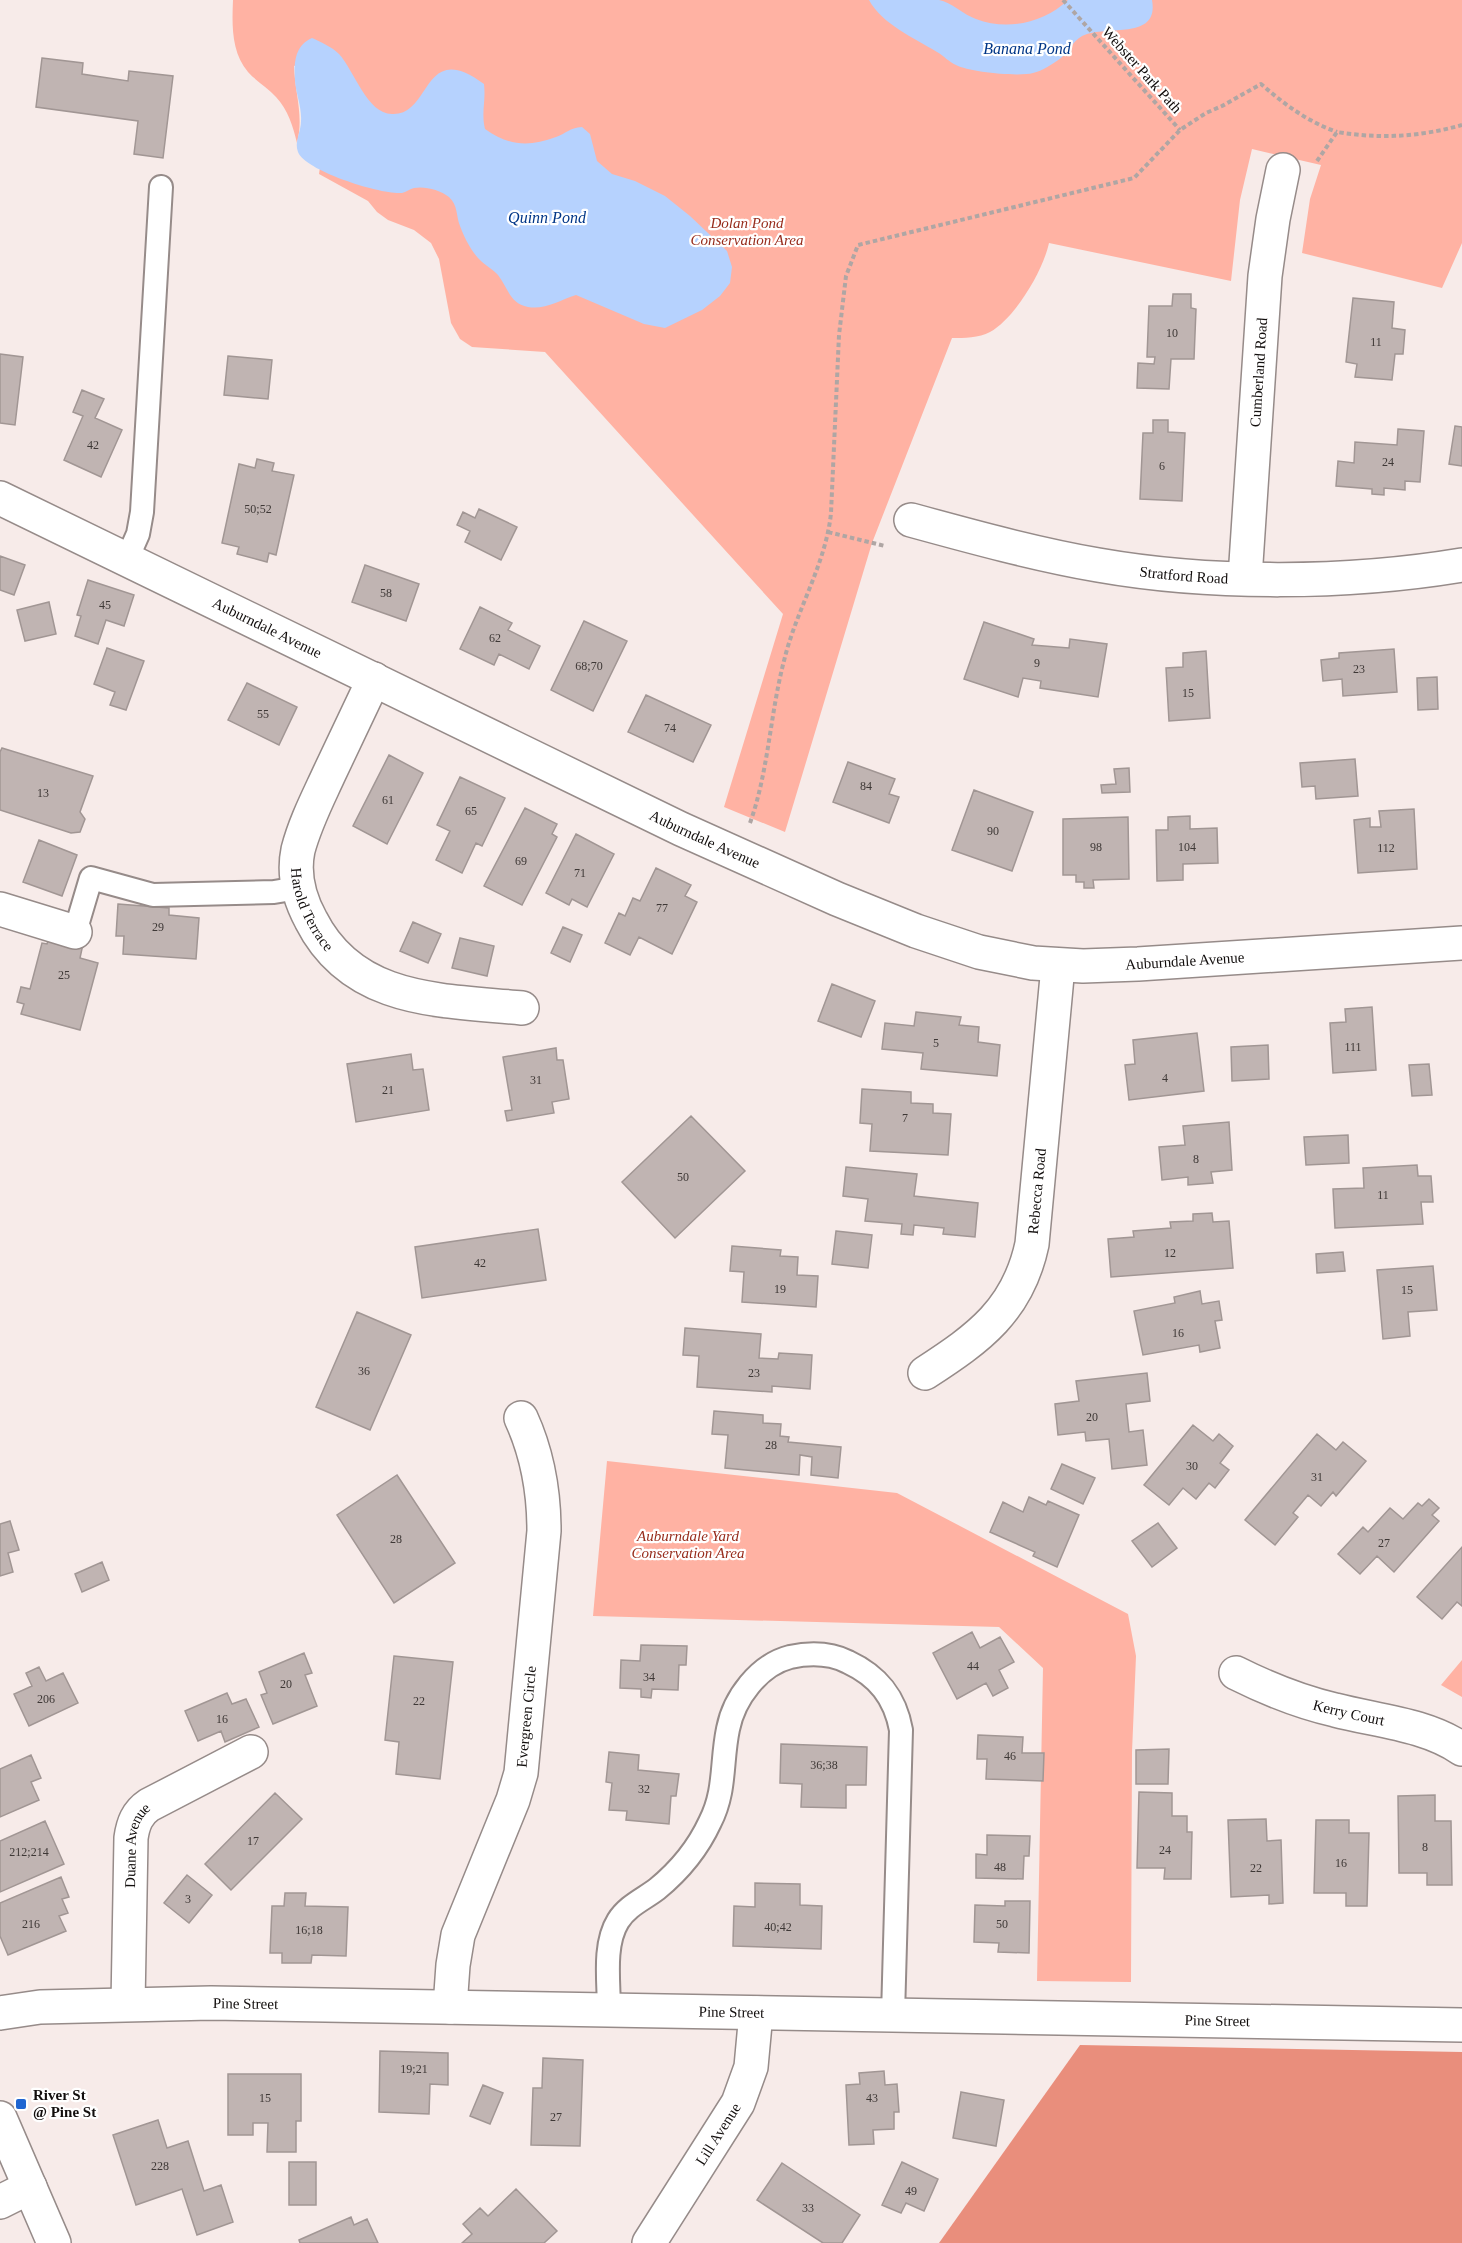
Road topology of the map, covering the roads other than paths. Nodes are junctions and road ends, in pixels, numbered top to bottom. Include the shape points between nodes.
1 (1283, 170) dead end
2 (161, 187) dead end
3 (0, 498) edge
4 (911, 520) dead end
5 (127, 560) junction
6 (1462, 565) edge
7 (1245, 578) junction
8 (374, 679) junction
9 (298, 888) junction
10 (0, 909) edge
11 (75, 932) joint
12 (1462, 943) edge
13 (1058, 966) junction
14 (522, 1008) dead end
15 (925, 1373) dead end
16 (521, 1418) dead end
17 (1236, 1674) dead end
18 (1462, 1749) edge
19 (251, 1752) dead end
20 (128, 2004) junction
21 (450, 2007) junction
22 (609, 2010) junction
23 (0, 2013) edge
24 (756, 2013) junction
25 (893, 2015) junction
26 (1462, 2025) edge
27 (0, 2118) edge
28 (30, 2187) junction
29 (0, 2202) edge
30 (54, 2243) edge
31 (649, 2243) edge

1 - 7 street, Cumberland Road via 1265,276
2 - 5 lane via 142,512
3 - 5 street, Auburndale Avenue
4 - 7 street, Stratford Road via 1100,565
5 - 8 street, Auburndale Avenue
6 - 7 street, Stratford Road via 1362,577
8 - 9 street, Harold Terrace via 303,835 296,862
8 - 13 street, Auburndale Avenue via 681,829 848,904 979,952
9 - 11 lane via 160,895 91,878
9 - 14 street, Harold Terrace via 330,952 364,978 418,996
10 - 11 street
12 - 13 street, Auburndale Avenue
13 - 15 street, Rebecca Road via 1028,1263 1020,1283 995,1319 978,1336
16 - 21 street, Evergreen Circle via 538,1461 544,1508 523,1757 513,1800 458,1935
17 - 18 street, Kerry Court via 1302,1701 1416,1728
19 - 20 street, Duane Avenue via 149,1805 136,1819 131,1838
20 - 21 street, Pine Street
20 - 23 street, Pine Street via 40,2007
21 - 22 street, Pine Street
22 - 24 street, Pine Street
22 - 25 lane via 610,1944 618,1921 683,1864 711,1822 724,1777 728,1730 738,1701 758,1675 772,1665 815,1654 858,1667 885,1690 899,1716
24 - 25 street, Pine Street
24 - 31 street, Lill Avenue via 751,2067 738,2103
25 - 26 street, Pine Street
27 - 28 street
28 - 29 street
28 - 30 street

